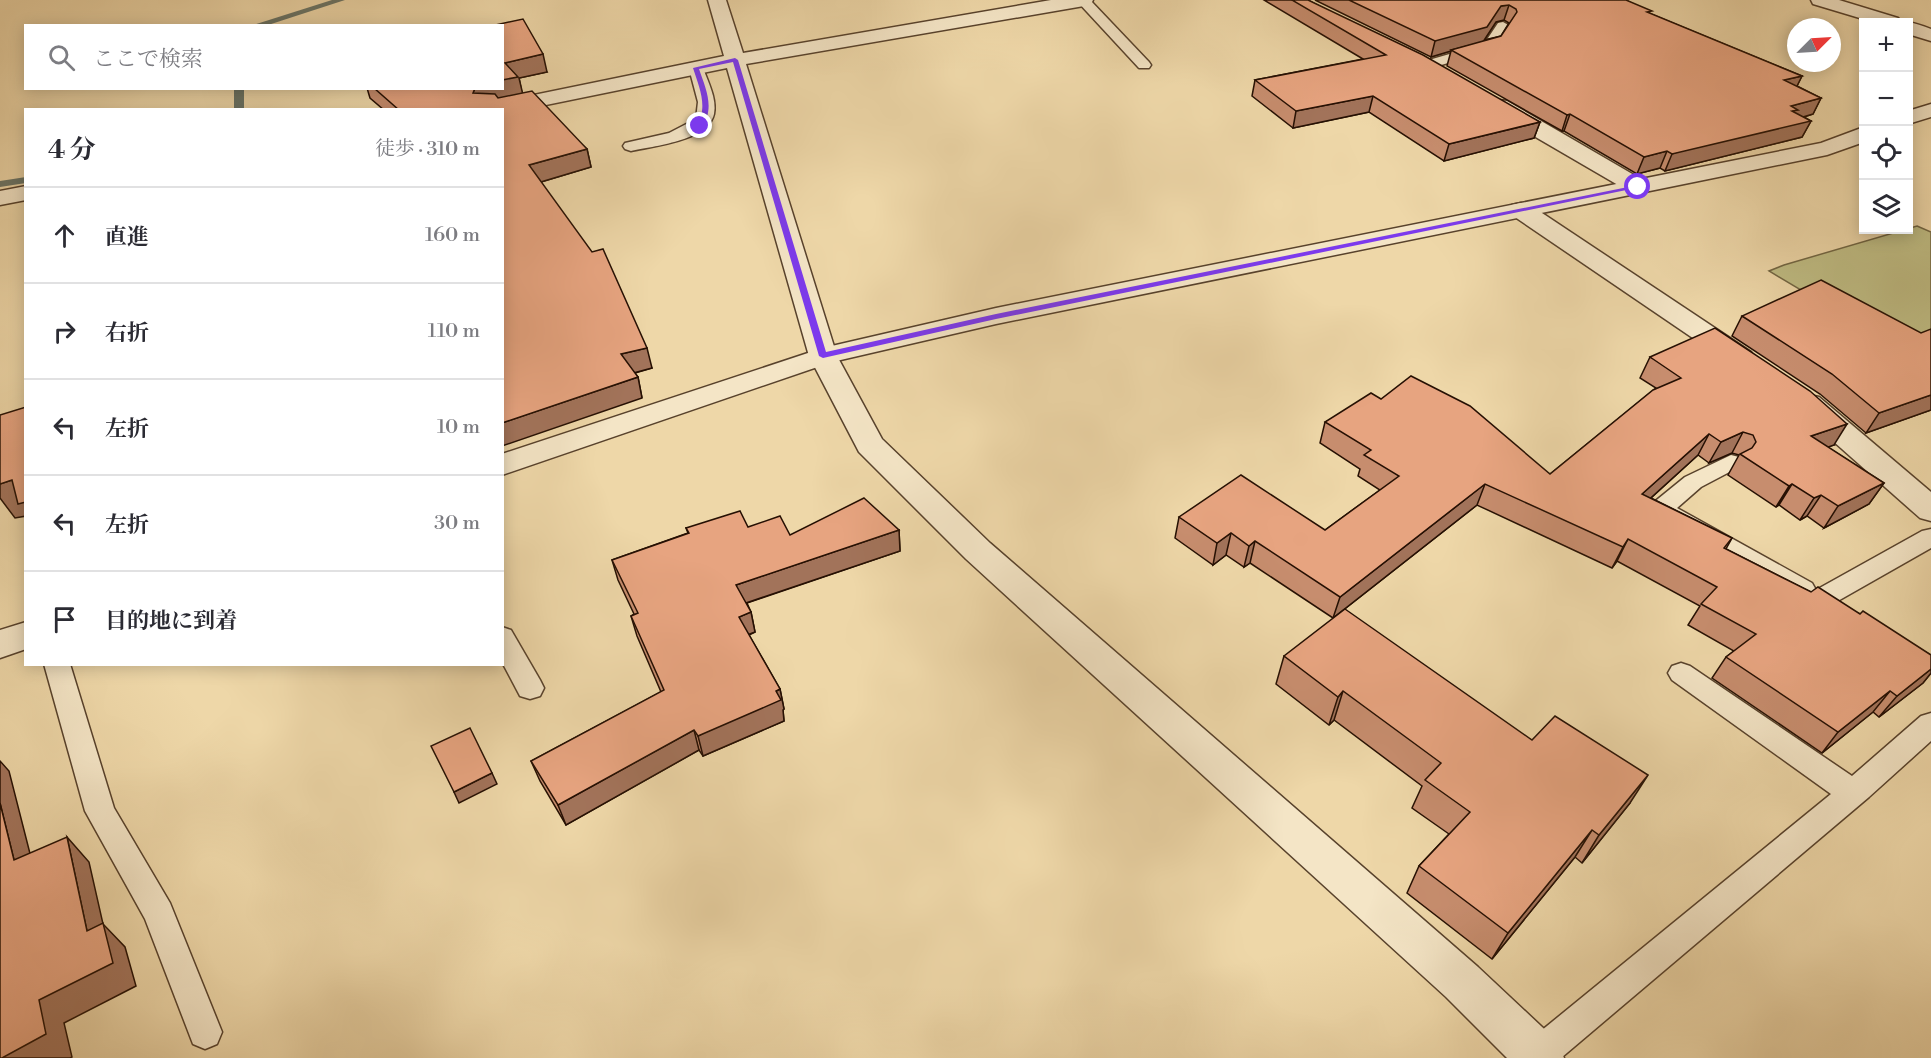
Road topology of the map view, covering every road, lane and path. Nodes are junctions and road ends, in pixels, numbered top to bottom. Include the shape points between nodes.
1 (717, 0) edge
2 (1084, 0) edge
3 (1820, 0) edge
4 (1878, 18) edge
5 (1503, 26) edge
6 (1913, 30) edge
7 (1931, 35) edge
8 (1407, 56) edge
9 (735, 60) junction
10 (1144, 65) dead end
11 (1426, 65) junction
12 (696, 68) junction
13 (1453, 80) edge
14 (1480, 95) edge
15 (500, 108) edge
16 (1931, 110) edge
17 (1913, 116) edge
18 (1859, 136) edge
19 (631, 146) dead end
20 (1638, 187) junction
21 (24, 193) edge
22 (0, 198) edge
23 (1521, 210) junction
24 (823, 356) junction
25 (1759, 370) edge
26 (1789, 390) edge
27 (1731, 462) edge
28 (504, 464) edge
29 (1931, 510) edge
30 (1931, 537) edge
31 (24, 636) edge
32 (504, 641) edge
33 (0, 644) edge
34 (58, 666) edge
35 (1681, 673) dead end
36 (530, 688) dead end
37 (1931, 724) edge
38 (1853, 793) junction
39 (205, 1032) dead end
40 (1538, 1057) edge

1 - 9 street
2 - 9 street
2 - 10 lane
3 - 4 street
5 - 11 lane via 1489,47
6 - 7 street
8 - 11 street
9 - 12 street
9 - 24 street
11 - 13 street
12 - 15 street
12 - 19 lane via 705,95 706,117 700,126
14 - 20 street
16 - 17 street
18 - 20 street via 1827,148
20 - 23 street
21 - 22 street
23 - 24 street via 996,316
23 - 25 street
24 - 28 street
24 - 40 street via 870,445 969,543 1462,982
26 - 29 street
27 - 30 lane via 1693,482 1661,508 1829,605
31 - 33 street
32 - 36 lane
34 - 39 lane via 100,811 159,913
35 - 38 lane
37 - 38 lane
38 - 40 lane

